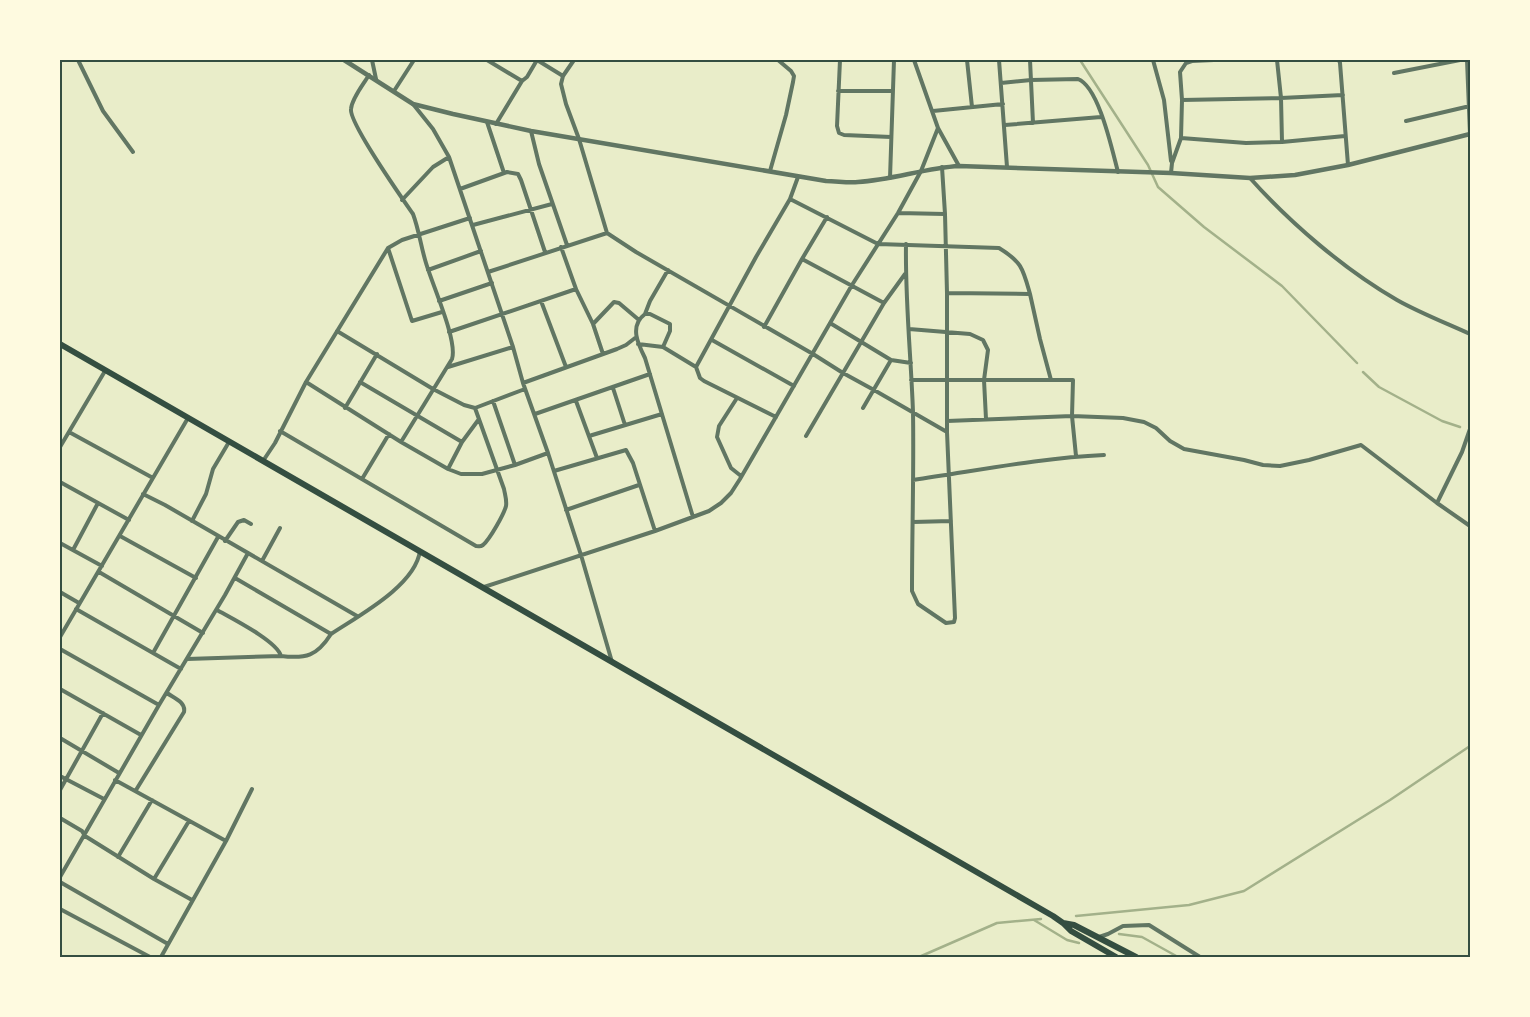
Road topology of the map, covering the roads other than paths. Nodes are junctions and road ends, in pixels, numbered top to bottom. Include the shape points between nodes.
1 (78, 60) edge
2 (372, 60) edge
3 (414, 60) edge
4 (488, 60) edge
5 (537, 60) edge
6 (574, 60) edge
7 (778, 60) edge
8 (840, 60) edge
9 (894, 60) edge
10 (914, 60) edge
11 (967, 60) edge
12 (999, 60) edge
13 (1030, 60) edge
14 (1152, 60) edge
15 (1214, 60) edge
16 (1277, 60) edge
17 (1339, 60) edge
18 (1460, 60) edge
19 (1467, 60) edge
20 (347, 61) edge
21 (1394, 73) dead end
22 (369, 75) junction
23 (563, 76) junction
24 (376, 79) junction
25 (1031, 80) junction
26 (522, 81) junction
27 (1001, 83) junction
28 (838, 91) junction
29 (892, 91) junction
30 (394, 92) junction
31 (1343, 95) junction
32 (1281, 98) junction
33 (1182, 100) junction
34 (413, 104) junction
35 (1003, 104) junction
36 (972, 106) junction
37 (1470, 106) edge
38 (933, 111) junction
39 (1102, 117) junction
40 (1406, 121) dead end
41 (487, 122) junction
42 (1033, 123) junction
43 (496, 124) junction
44 (1005, 125) junction
45 (938, 128) junction
46 (531, 131) junction
47 (1470, 134) edge
48 (1345, 136) junction
49 (891, 137) junction
50 (1181, 138) junction
51 (579, 139) junction
52 (1282, 142) junction
53 (133, 152) dead end
54 (449, 157) junction
55 (1172, 163) junction
56 (1348, 165) junction
57 (959, 166) junction
58 (942, 167) junction
59 (1007, 167) junction
60 (770, 171) junction
61 (920, 171) junction
62 (1118, 172) junction
63 (504, 173) junction
64 (1171, 173) junction
65 (798, 177) junction
66 (890, 178) junction
67 (1250, 178) junction
68 (460, 189) junction
69 (790, 199) junction
70 (402, 200) junction
71 (552, 204) junction
72 (531, 208) junction
73 (898, 214) junction
74 (945, 214) junction
75 (828, 217) junction
76 (470, 218) junction
77 (473, 225) junction
78 (607, 233) junction
79 (418, 235) junction
80 (878, 244) junction
81 (906, 244) junction
82 (567, 245) junction
83 (946, 246) junction
84 (560, 247) junction
85 (388, 248) junction
86 (481, 251) junction
87 (545, 252) junction
88 (802, 259) junction
89 (428, 270) junction
90 (668, 270) junction
91 (488, 272) junction
92 (905, 274) junction
93 (492, 283) junction
94 (852, 285) junction
95 (576, 289) junction
96 (947, 293) junction
97 (1030, 294) junction
98 (540, 300) junction
99 (438, 301) junction
100 (884, 303) junction
101 (730, 306) junction
102 (442, 312) junction
103 (501, 314) junction
104 (645, 314) junction
105 (639, 320) junction
106 (830, 323) junction
107 (593, 324) junction
108 (764, 327) junction
109 (909, 330) junction
110 (337, 331) junction
111 (449, 332) junction
112 (947, 332) junction
113 (1470, 334) edge
114 (635, 338) junction
115 (712, 340) junction
116 (862, 342) junction
117 (60, 344) edge
118 (638, 344) junction
119 (513, 347) junction
120 (662, 347) junction
121 (377, 354) junction
122 (603, 354) junction
123 (813, 354) junction
124 (891, 360) junction
125 (911, 363) junction
126 (448, 366) junction
127 (566, 367) junction
128 (696, 367) junction
129 (105, 371) junction
130 (843, 373) junction
131 (650, 374) junction
132 (911, 380) junction
133 (984, 380) junction
134 (1051, 380) junction
135 (946, 381) junction
136 (306, 382) junction
137 (360, 382) junction
138 (523, 383) junction
139 (794, 386) junction
140 (613, 388) junction
141 (433, 389) junction
142 (525, 389) junction
143 (874, 390) junction
144 (737, 398) junction
145 (576, 400) junction
146 (493, 401) junction
147 (345, 408) junction
148 (475, 408) junction
149 (863, 408) dead end
150 (912, 412) junction
151 (418, 414) junction
152 (535, 414) junction
153 (662, 414) junction
154 (1072, 416) junction
155 (776, 417) junction
156 (188, 418) junction
157 (479, 419) junction
158 (986, 419) junction
159 (947, 421) junction
160 (625, 425) junction
161 (1470, 429) edge
162 (280, 431) junction
163 (69, 432) junction
164 (947, 432) junction
165 (388, 434) junction
166 (589, 436) junction
167 (806, 436) dead end
168 (228, 442) junction
169 (401, 442) junction
170 (462, 442) junction
171 (60, 448) edge
172 (548, 453) junction
173 (1104, 455) dead end
174 (1076, 456) junction
175 (597, 458) junction
176 (263, 460) junction
177 (515, 465) junction
178 (448, 469) junction
179 (497, 470) junction
180 (554, 471) junction
181 (949, 475) junction
182 (741, 476) junction
183 (153, 478) junction
184 (362, 479) junction
185 (912, 480) junction
186 (62, 483) edge
187 (639, 485) junction
188 (60, 490) edge
189 (143, 494) junction
190 (98, 503) junction
191 (1437, 503) junction
192 (566, 510) junction
193 (693, 517) junction
194 (129, 520) junction
195 (192, 521) junction
196 (951, 521) junction
197 (912, 522) junction
198 (251, 524) dead end
199 (1470, 526) edge
200 (280, 528) dead end
201 (655, 531) junction
202 (120, 536) junction
203 (218, 537) junction
204 (225, 541) junction
205 (60, 543) edge
206 (73, 550) junction
207 (420, 552) junction
208 (248, 553) junction
209 (581, 555) junction
210 (262, 561) junction
211 (102, 566) junction
212 (99, 572) junction
213 (196, 578) junction
214 (235, 578) junction
215 (484, 587) junction
216 (60, 592) edge
217 (80, 603) junction
218 (76, 609) junction
219 (217, 610) junction
220 (175, 615) junction
221 (357, 616) junction
222 (203, 633) junction
223 (330, 634) junction
224 (60, 637) edge
225 (60, 649) edge
226 (152, 653) junction
227 (281, 656) junction
228 (187, 659) junction
229 (612, 662) junction
230 (181, 669) junction
231 (60, 690) edge
232 (167, 693) junction
233 (159, 705) junction
234 (103, 713) junction
235 (141, 735) junction
236 (60, 738) edge
237 (82, 751) junction
238 (119, 773) junction
239 (60, 776) edge
240 (66, 779) junction
241 (115, 780) junction
242 (60, 790) edge
243 (136, 790) junction
244 (252, 790) dead end
245 (104, 799) junction
246 (152, 800) junction
247 (60, 818) edge
248 (189, 820) junction
249 (85, 836) junction
250 (226, 841) junction
251 (118, 857) junction
252 (60, 877) edge
253 (154, 879) junction
254 (60, 882) edge
255 (192, 900) junction
256 (60, 909) edge
257 (1063, 923) junction
258 (1099, 937) junction
259 (168, 944) junction
260 (150, 957) edge
261 (161, 957) edge
262 (1116, 957) edge
263 (1136, 957) edge
264 (1200, 957) edge

1 - 53 street via 103,111
2 - 24 street
3 - 30 street
4 - 26 street
5 - 23 street
5 - 26 street
6 - 23 street
7 - 60 street via 794,76
8 - 28 street
9 - 29 street
10 - 38 street
11 - 36 street
12 - 27 street
13 - 25 street
14 - 55 street via 1164,100
15 - 33 street via 1192,61 1182,66
16 - 32 street
17 - 31 street
18 - 21 street
19 - 37 street
20 - 22 street
22 - 24 street
22 - 70 street via 350,112
23 - 51 street via 563,92
24 - 30 street
25 - 27 street
25 - 39 street via 1083,81 1089,87
25 - 42 street
26 - 43 street
27 - 35 street
28 - 29 street
28 - 49 street via 839,133
29 - 49 street
30 - 34 street
31 - 32 street
31 - 48 street
32 - 33 street
32 - 52 street
33 - 50 street
34 - 41 street
34 - 54 street via 433,128
35 - 36 street
35 - 44 street
36 - 38 street
37 - 40 street
37 - 47 street
38 - 45 street
39 - 42 street
39 - 62 street
41 - 43 street
41 - 63 street
42 - 44 street
43 - 46 street
44 - 59 street
45 - 57 street
45 - 61 street
46 - 51 street
46 - 71 street
47 - 56 street
48 - 52 street
48 - 56 street
49 - 66 street
50 - 52 street
50 - 55 street
51 - 60 street
51 - 78 street
54 - 68 street
54 - 70 street via 433,167
55 - 64 street
56 - 67 street via 1295,176
57 - 58 street
57 - 59 street
58 - 61 street
58 - 74 street
59 - 62 street
60 - 65 street
61 - 66 street
61 - 73 street
62 - 64 street
63 - 68 street
63 - 72 street via 518,174
64 - 67 street
65 - 66 street via 856,182
65 - 69 street
67 - 113 street via 1318,243 1371,283 1398,301
68 - 76 street
69 - 75 street
69 - 101 street
70 - 79 street via 413,214
71 - 72 street
71 - 82 street
72 - 77 street
72 - 87 street
73 - 74 street
73 - 80 street
74 - 83 street
75 - 80 street
75 - 88 street
76 - 77 street
76 - 79 street
77 - 86 street
78 - 82 street
78 - 90 street
79 - 85 street
79 - 89 street
80 - 81 street
80 - 94 street
81 - 83 street
81 - 92 street
82 - 84 street
83 - 96 street
83 - 97 street via 999,248 1022,266
84 - 87 street
84 - 95 street
85 - 102 street via 412,321
85 - 110 street
86 - 89 street
86 - 91 street
87 - 91 street
88 - 94 street
88 - 108 street
89 - 99 street
90 - 101 street
90 - 104 street
91 - 93 street
92 - 100 street
92 - 109 street
93 - 99 street
93 - 103 street
94 - 100 street
94 - 106 street
95 - 98 street
95 - 107 street
96 - 97 street
96 - 112 street
97 - 134 street
98 - 103 street
98 - 127 street
99 - 102 street
100 - 116 street
101 - 108 street
101 - 115 street
102 - 111 street
103 - 111 street
103 - 119 street
104 - 105 street
104 - 120 street via 670,324
105 - 107 street via 614,302
105 - 114 street
106 - 116 street
106 - 123 street
107 - 122 street
108 - 123 street
109 - 112 street
109 - 125 street
110 - 121 street
110 - 136 street
111 - 126 street via 454,354
112 - 133 street via 970,334 983,340 988,350
112 - 135 street
114 - 118 street
114 - 122 street via 626,346
115 - 128 street
115 - 139 street
116 - 124 street
116 - 130 street
117 - 129 highway
118 - 120 street
118 - 131 street
119 - 126 street
119 - 138 street
120 - 128 street
121 - 137 street
121 - 141 street
122 - 127 street
123 - 130 street
123 - 139 street
124 - 125 street
124 - 143 street
125 - 132 street
126 - 141 street
127 - 138 street
128 - 144 street via 700,378
129 - 156 highway
129 - 163 street
130 - 143 street
130 - 167 street
131 - 140 street
131 - 153 street
132 - 135 street
132 - 150 street
133 - 134 street
133 - 135 street
133 - 158 street
134 - 154 street via 1073,380
135 - 159 street
136 - 147 street
136 - 162 street
137 - 147 street
137 - 151 street
138 - 142 street
139 - 155 street
140 - 145 street
140 - 160 street
141 - 148 street
141 - 151 street
142 - 146 street
142 - 152 street
143 - 149 street
143 - 150 street
144 - 155 street
144 - 182 street via 719,426 716,437 731,468
145 - 152 street
145 - 166 street
146 - 148 street
146 - 177 street
147 - 165 street
148 - 157 street
150 - 164 street
150 - 185 street
151 - 169 street
151 - 170 street
152 - 172 street
153 - 160 street
153 - 193 street
154 - 158 street
154 - 174 street
154 - 191 street via 1144,422 1184,449 1263,465 1280,466 1310,460 1361,445
155 - 182 street
156 - 168 highway
156 - 183 street
157 - 170 street
157 - 179 street
158 - 159 street
159 - 164 street
160 - 166 street
161 - 191 street
162 - 176 street
162 - 184 street
163 - 171 street
163 - 183 street
164 - 181 street
165 - 169 street
165 - 184 street
166 - 175 street
168 - 176 highway
168 - 195 street
169 - 178 street
170 - 178 street
172 - 177 street
172 - 180 street
173 - 174 street
174 - 181 street
175 - 180 street
175 - 187 street via 626,450
176 - 207 highway
177 - 179 street
178 - 179 street via 474,475
179 - 184 street via 506,506 480,546
180 - 192 street
181 - 185 street
181 - 196 street
182 - 193 street via 721,503
183 - 189 street
185 - 197 street
186 - 188 street
186 - 190 street
187 - 192 street
187 - 201 street
189 - 194 street
189 - 195 street
190 - 194 street
190 - 206 street
191 - 199 street
192 - 209 street
193 - 201 street
194 - 202 street
195 - 203 street
196 - 197 street
196 - 197 street via 955,618 950,624 918,604 914,597
198 - 204 street via 244,520 238,522
200 - 210 street
201 - 209 street
202 - 211 street
202 - 213 street
203 - 204 street
203 - 213 street
204 - 208 street
205 - 206 street
206 - 211 street
207 - 215 highway
207 - 221 street via 401,586
208 - 210 street
208 - 214 street
209 - 215 street
209 - 229 street
210 - 221 street
211 - 212 street
212 - 217 street
212 - 220 street
213 - 220 street
214 - 219 street
214 - 223 street
215 - 229 highway
216 - 217 street
217 - 218 street
218 - 224 street
218 - 226 street
219 - 222 street
219 - 227 street via 256,632 276,647
220 - 222 street
220 - 226 street
221 - 223 street
222 - 228 street
223 - 227 street via 314,653 295,658
225 - 233 street
226 - 230 street
227 - 228 street
228 - 230 street
229 - 257 highway
230 - 232 street
231 - 234 street
232 - 233 street
232 - 243 street via 183,704 184,712
233 - 235 street
234 - 235 street
234 - 237 street
235 - 238 street
236 - 237 street
237 - 238 street
237 - 240 street
238 - 241 street
239 - 240 street
240 - 242 street
240 - 245 street
241 - 243 street
241 - 245 street
243 - 246 street
244 - 250 street
245 - 249 street
246 - 248 street
246 - 251 street
247 - 249 street
248 - 250 street
248 - 253 street
249 - 251 street
249 - 252 street
250 - 255 street
251 - 253 street
253 - 255 street
254 - 259 street
255 - 259 street
256 - 260 street
257 - 258 highway via 1074,924
257 - 262 highway
258 - 263 highway
258 - 264 street via 1123,926 1149,925
259 - 261 street

